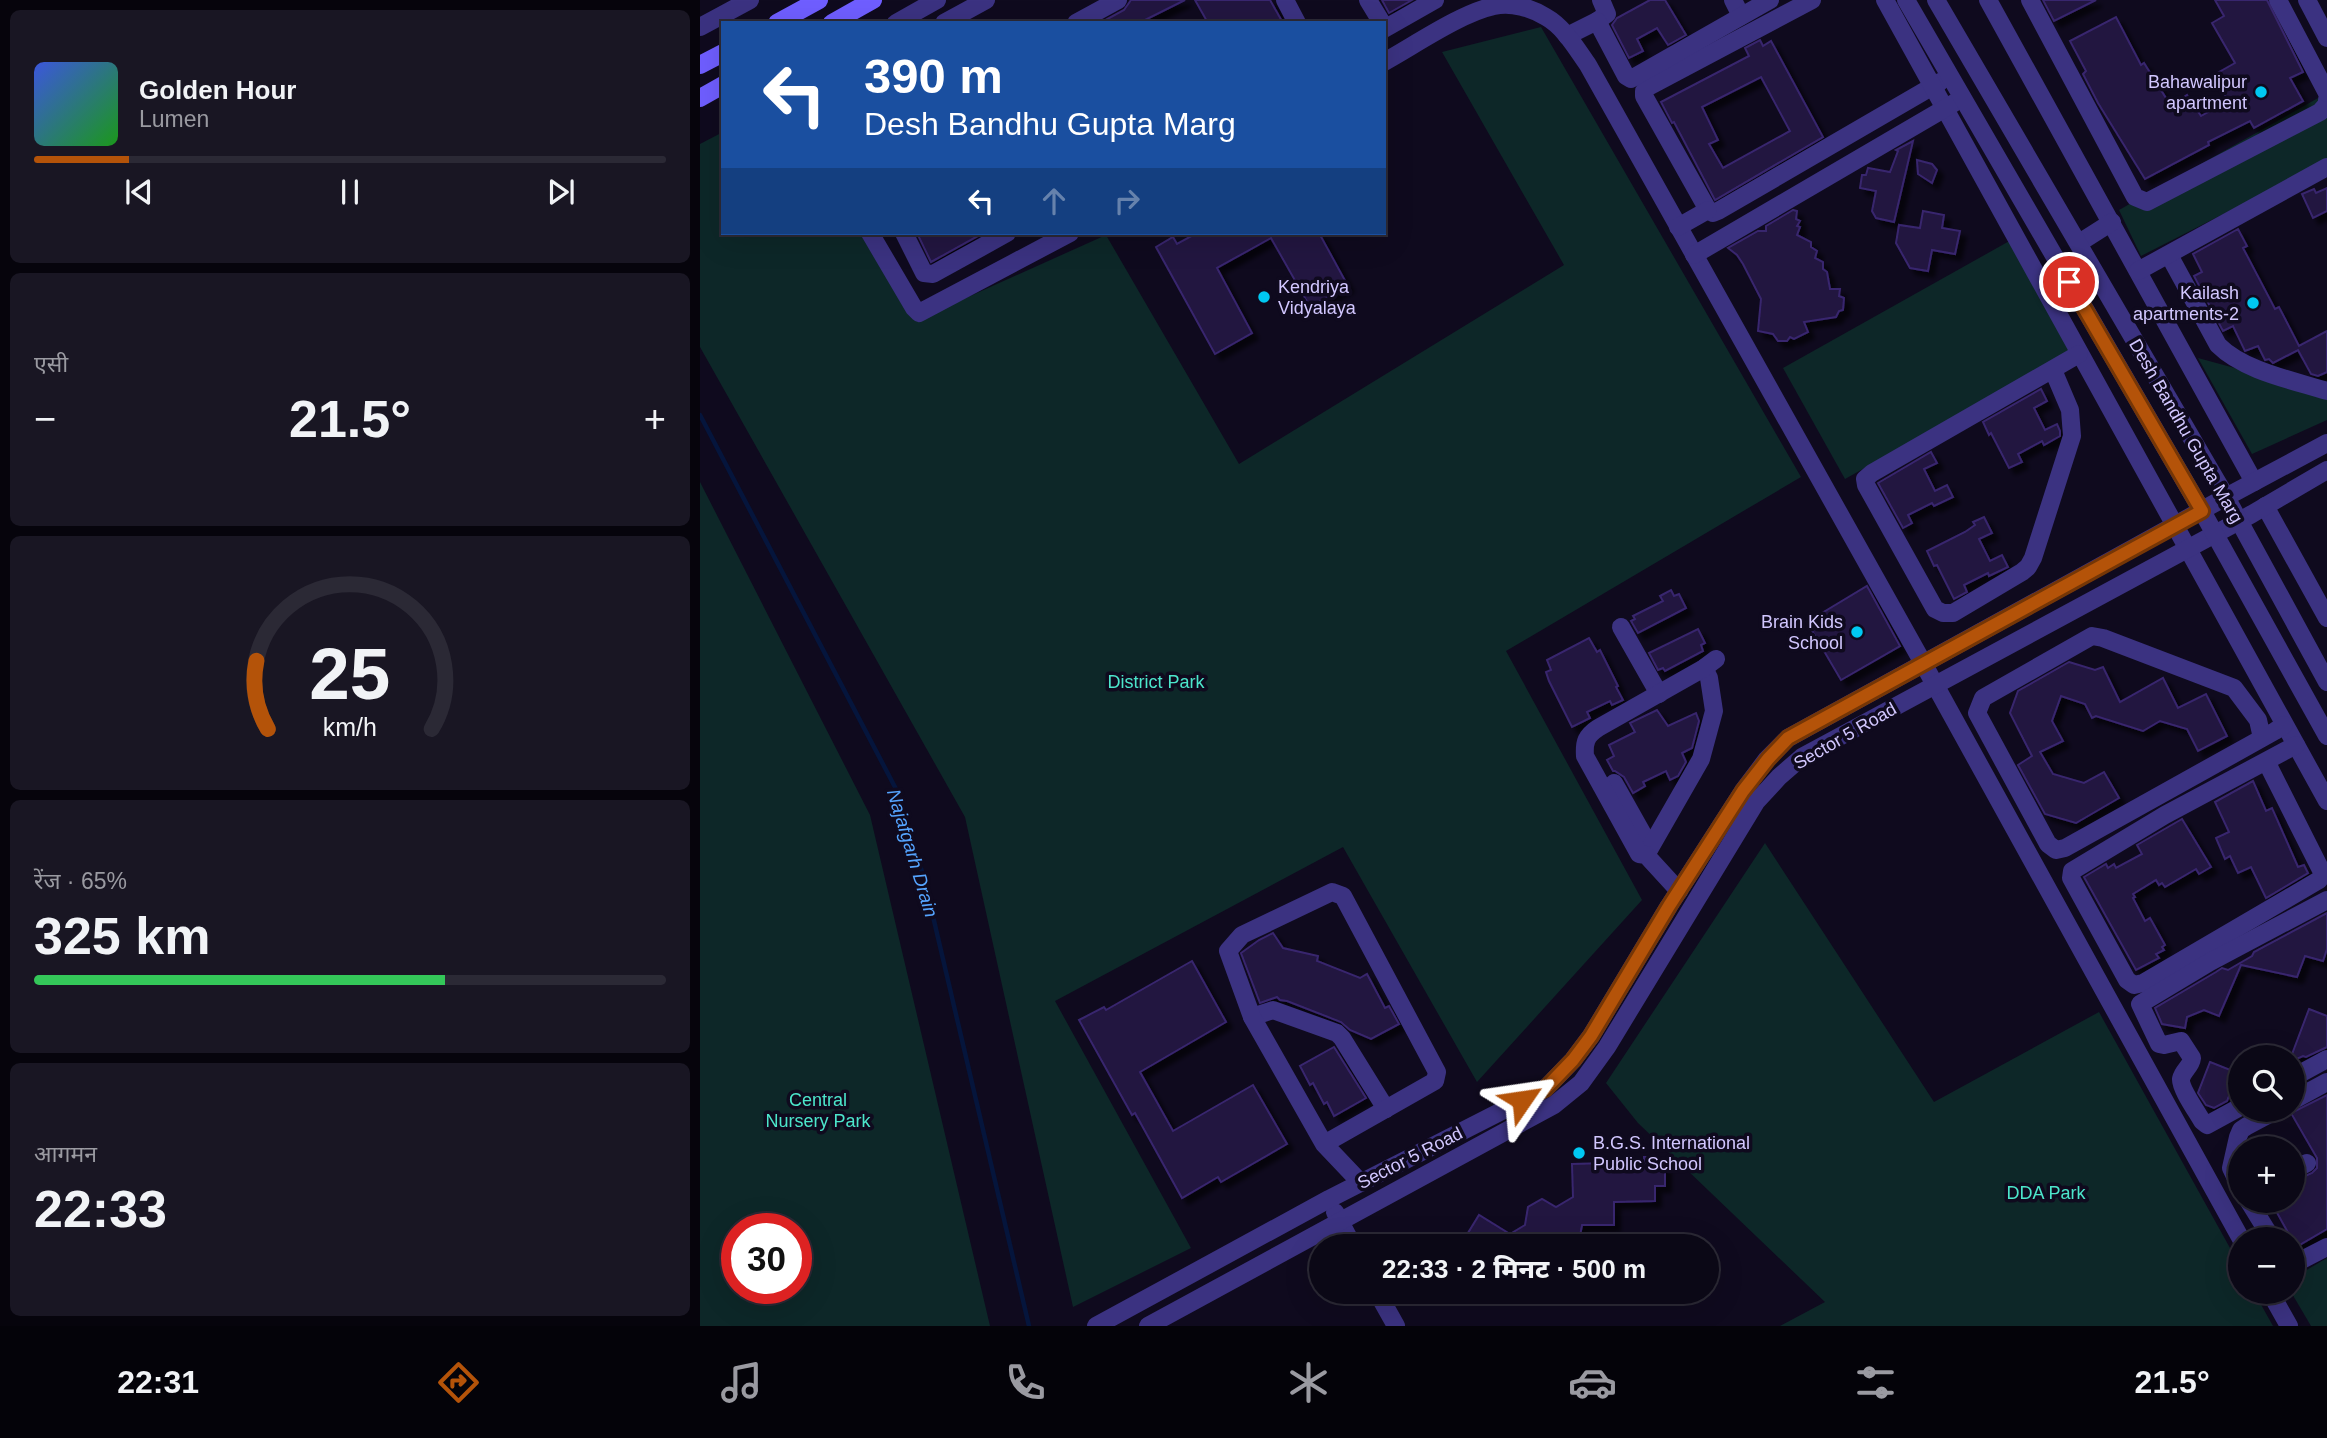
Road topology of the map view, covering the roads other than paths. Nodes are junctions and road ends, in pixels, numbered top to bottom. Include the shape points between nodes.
1 (750, 0) edge
2 (873, 0) edge
3 (937, 0) edge
4 (1118, 0) edge
5 (1285, 0) edge
6 (1368, 0) edge
7 (1435, 0) edge
8 (1601, 0) edge
9 (1769, 0) edge
10 (1812, 0) edge
11 (1885, 0) edge
12 (1906, 0) edge
13 (1936, 0) edge
14 (1988, 0) edge
15 (2030, 0) edge
16 (2278, 0) edge
17 (2307, 0) edge
18 (815, 1) edge
19 (974, 3) edge
20 (1737, 8) edge
21 (780, 21) edge
22 (836, 21) edge
23 (900, 21) edge
24 (947, 21) edge
25 (1080, 21) edge
26 (1296, 21) edge
27 (1380, 21) edge
28 (1597, 21) junction
29 (1386, 26) edge
30 (700, 27) edge
31 (1567, 36) junction
32 (2327, 38) edge
33 (721, 54) edge
34 (1386, 61) edge
35 (700, 65) edge
36 (1950, 75) junction
37 (721, 86) edge
38 (1933, 86) junction
39 (2327, 93) edge
40 (700, 98) edge
41 (1963, 98) junction
42 (2327, 100) edge
43 (1945, 108) junction
44 (2327, 167) edge
45 (2135, 197) junction
46 (1708, 210) junction
47 (2109, 218) junction
48 (1678, 226) junction
49 (871, 235) edge
50 (905, 235) edge
51 (1003, 235) edge
52 (1066, 235) edge
53 (2078, 243) junction
54 (1694, 255) junction
55 (2168, 255) junction
56 (2138, 271) junction
57 (2079, 354) junction
58 (2053, 370) junction
59 (2327, 391) edge
60 (2327, 443) edge
61 (2327, 470) edge
62 (2254, 482) junction
63 (2226, 496) junction
64 (2265, 506) junction
65 (2202, 511) junction
66 (2238, 521) junction
67 (2173, 526) junction
68 (2214, 534) junction
69 (2186, 548) junction
70 (2327, 618) edge
71 (1621, 627) dead end
72 (1923, 663) junction
73 (2327, 682) edge
74 (1935, 686) junction
75 (1659, 694) junction
76 (2284, 725) junction
77 (2327, 736) edge
78 (2262, 738) junction
79 (2296, 745) junction
80 (2266, 761) junction
81 (1614, 783) dead end
82 (2327, 801) edge
83 (1648, 851) junction
84 (1679, 891) junction
85 (2327, 900) edge
86 (1252, 1017) junction
87 (2327, 1059) edge
88 (2305, 1071) edge
89 (2327, 1082) edge
90 (2305, 1094) edge
91 (1386, 1109) junction
92 (2228, 1114) edge
93 (2255, 1122) edge
94 (2239, 1136) edge
95 (1324, 1144) junction
96 (1361, 1183) junction
97 (1329, 1199) junction
98 (1340, 1221) junction
99 (2234, 1227) edge
100 (1347, 1234) edge
101 (2327, 1248) edge
102 (2305, 1259) edge
103 (1384, 1304) edge
104 (2277, 1304) edge
105 (1096, 1326) edge
106 (1148, 1326) edge
107 (1396, 1326) edge
108 (2289, 1326) edge

1 - 30 street
2 - 22 main road
3 - 23 street
4 - 25 street
5 - 26 street
6 - 27 street
7 - 29 street
8 - 28 street via 1607,14
9 - 20 street
10 - 46 street via 1644,91
11 - 38 street
12 - 36 street, Desh Bandhu Gupta Marg
13 - 53 street, Desh Bandhu Gupta Marg
14 - 47 street
15 - 45 street
16 - 39 street
17 - 32 street
18 - 21 main road
19 - 24 street
20 - 28 street via 1631,79
28 - 31 street
31 - 34 street via 1548,17 1524,7 1496,5 1464,17
31 - 48 street via 1588,65
33 - 35 main road
36 - 38 street
36 - 41 street, Desh Bandhu Gupta Marg
37 - 40 main road
38 - 43 street
38 - 46 street via 1718,211
41 - 43 street
41 - 65 street, Desh Bandhu Gupta Marg
42 - 45 street via 2320,112 2147,202
43 - 54 street
43 - 57 street
44 - 55 street
45 - 47 street
46 - 48 street
47 - 53 street
47 - 56 street
48 - 54 street
49 - 52 street via 919,313
50 - 51 street via 928,275
53 - 63 street, Desh Bandhu Gupta Marg
54 - 72 street
55 - 56 street
55 - 59 street via 2218,345 2230,356
56 - 62 street
57 - 58 street
57 - 67 street
58 - 58 street via 1865,479 1935,609 1943,613 1953,613 2022,572 2033,558 2072,436 2070,410
60 - 62 street, Sector 5 Road
61 - 64 street, Sector 5 Road
62 - 63 street, Sector 5 Road
63 - 65 street, Sector 5 Road
63 - 66 street, Desh Bandhu Gupta Marg
64 - 66 street, Sector 5 Road
64 - 70 street
65 - 67 street, Sector 5 Road
65 - 68 street, Desh Bandhu Gupta Marg
66 - 68 street, Sector 5 Road
66 - 73 street, Desh Bandhu Gupta Marg
67 - 69 street
67 - 72 street, Sector 5 Road
68 - 69 street, Sector 5 Road
68 - 77 street, Desh Bandhu Gupta Marg
69 - 74 street, Sector 5 Road
69 - 76 street
71 - 75 street
72 - 74 street
72 - 84 street, Sector 5 Road via 1788,738 1743,791
74 - 98 street, Sector 5 Road via 1802,757 1756,802 1581,1083 1554,1105
74 - 99 street
75 - 83 street via 1598,728 1587,736 1584,746 1585,756 1639,854
75 - 83 street via 1710,664 1714,711 1701,759
76 - 78 street
76 - 79 street
78 - 78 street via 2056,850 1977,713 1983,698 2092,636 2234,688 2258,720
79 - 80 street
79 - 82 street
80 - 80 street via 2072,871 2077,890 2134,985 2323,874
81 - 83 street
83 - 84 street
84 - 96 street, Sector 5 Road via 1591,1036 1545,1089
85 - 92 street via 2140,1004 2159,1044 2181,1041 2192,1058 2181,1084 2202,1121 2207,1125
86 - 91 street via 1273,1010 1337,1033
86 - 91 street via 1228,951 1242,935 1332,892 1343,896 1437,1072 1435,1081
86 - 95 street
87 - 88 street
89 - 90 street
91 - 95 street
93 - 94 street
95 - 96 street
96 - 97 street, Sector 5 Road
97 - 98 street
97 - 105 street, Sector 5 Road
98 - 100 street
98 - 106 street, Sector 5 Road
101 - 102 street
103 - 107 street
104 - 108 street

